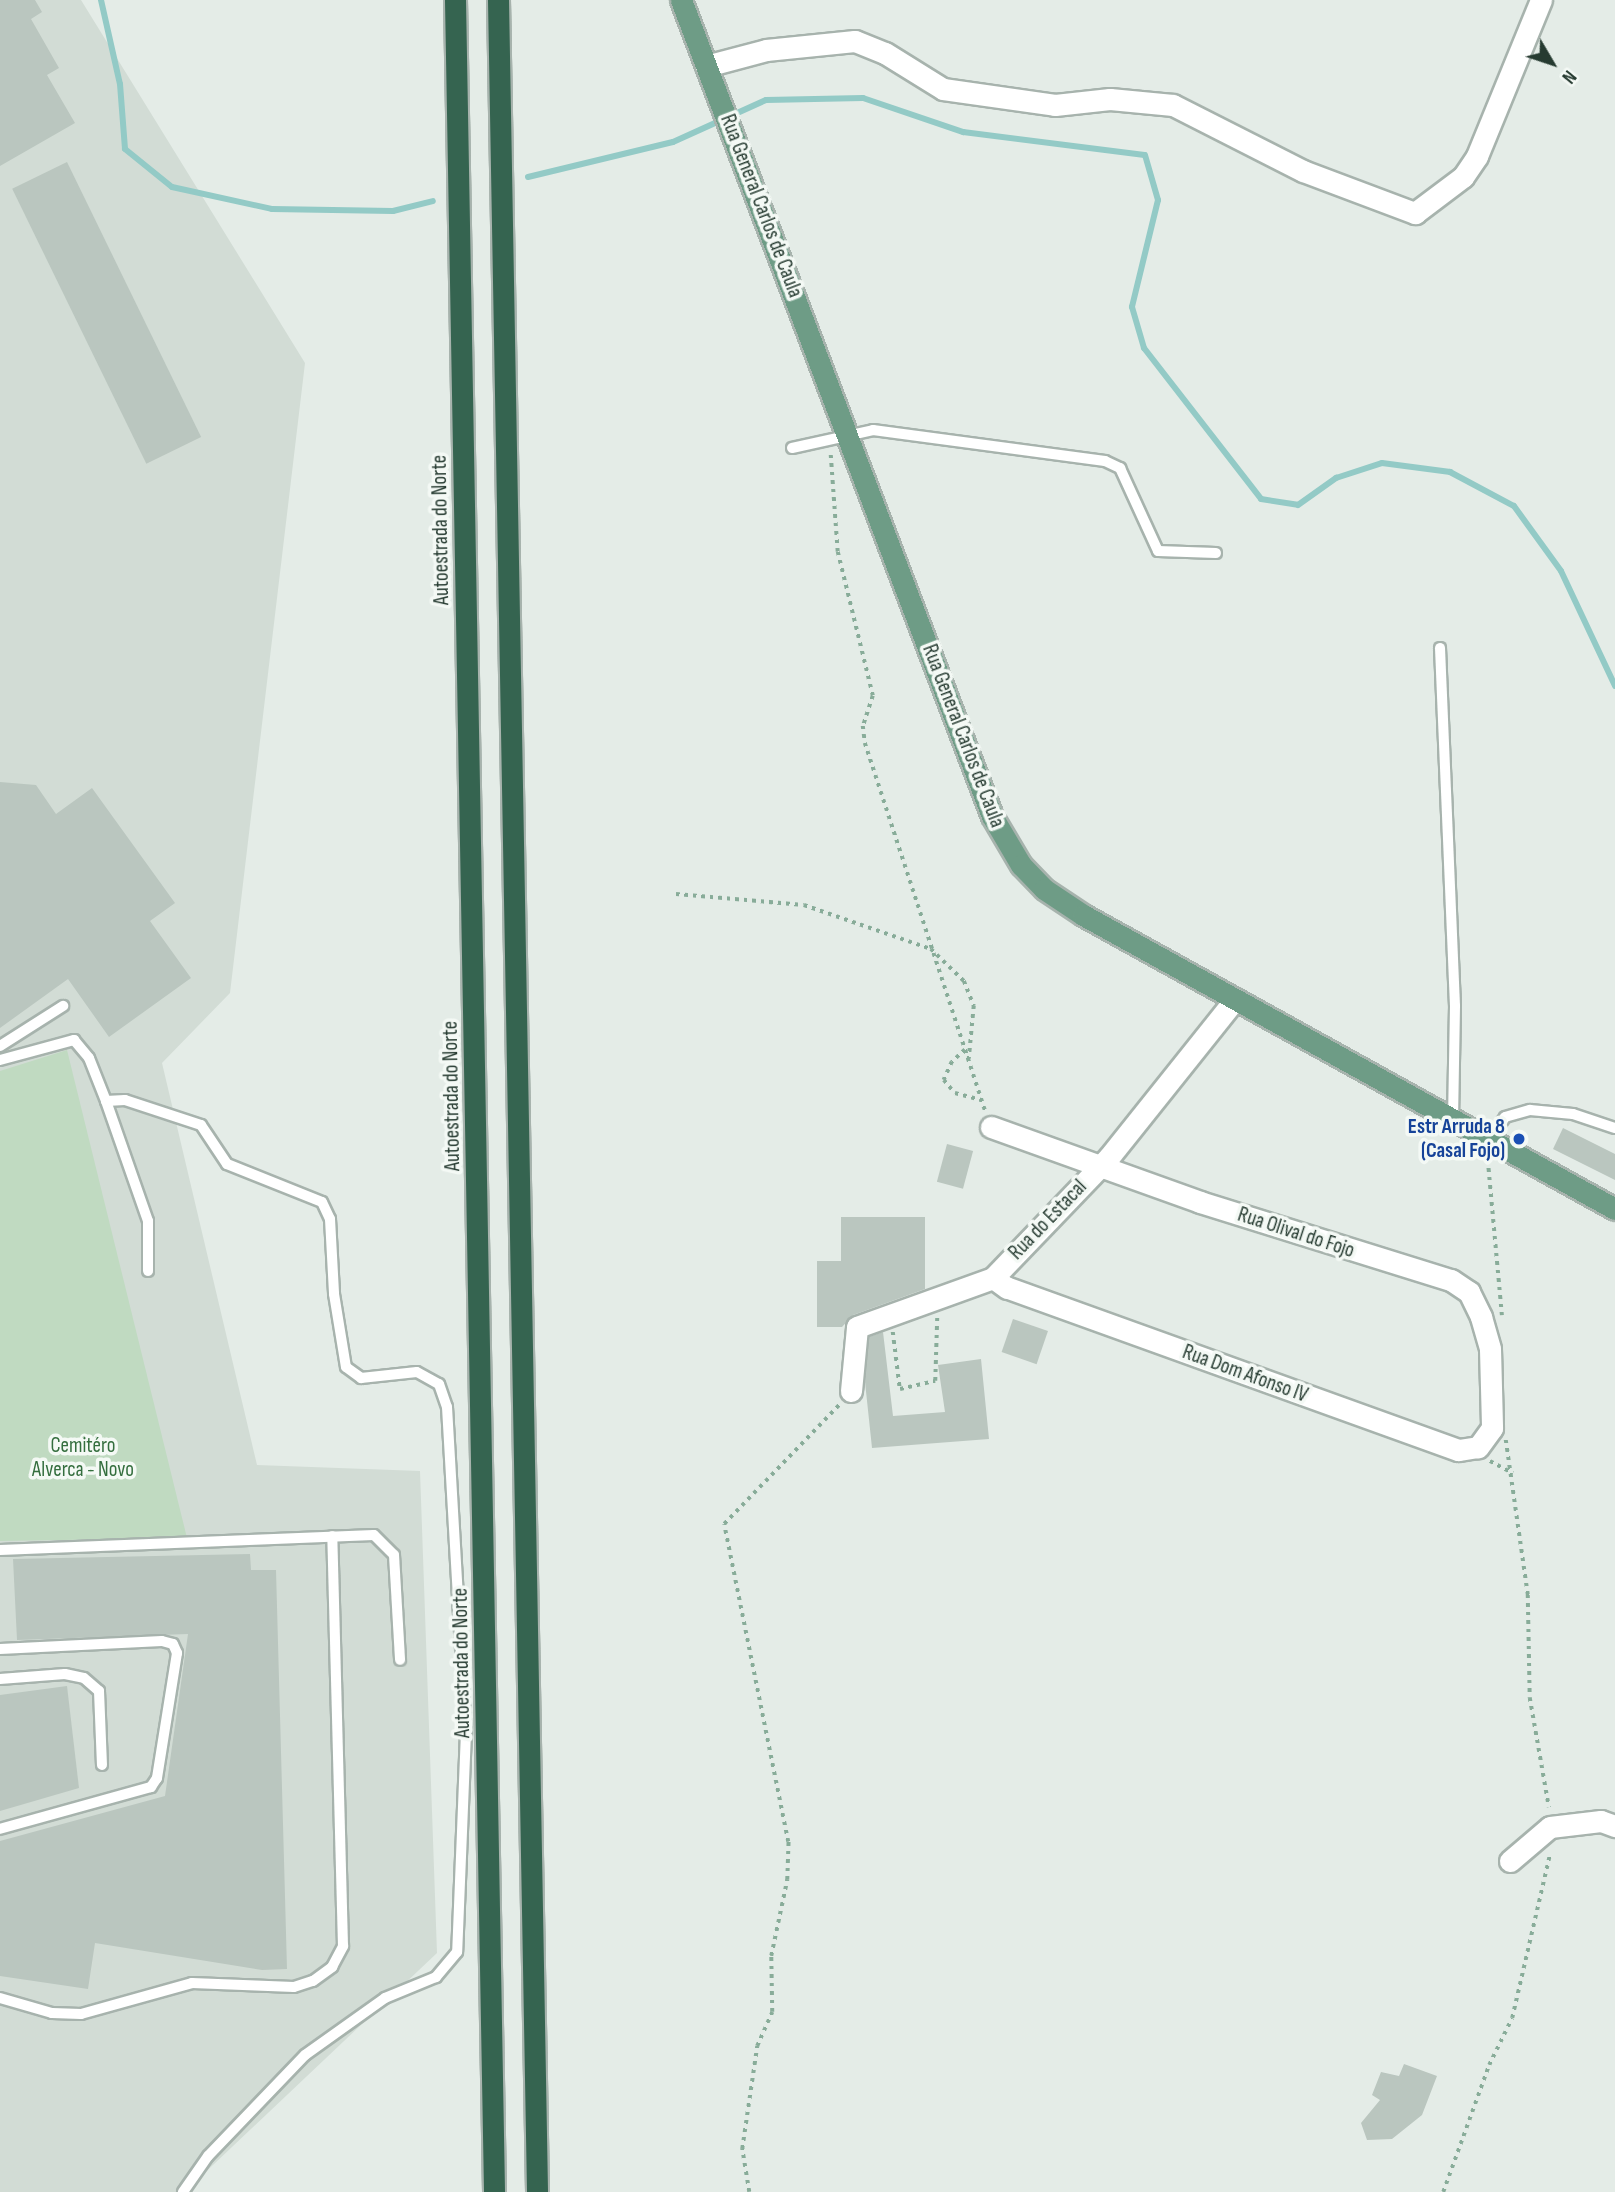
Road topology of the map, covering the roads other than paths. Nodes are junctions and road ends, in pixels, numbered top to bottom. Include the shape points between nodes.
1 (455, 0) edge
2 (498, 0) edge
3 (681, 0) edge
4 (1541, 0) edge
5 (706, 66) junction
6 (848, 434) junction
7 (792, 448) dead end
8 (1216, 553) dead end
9 (1440, 648) dead end
10 (1235, 999) junction
11 (64, 1006) dead end
12 (0, 1046) edge
13 (0, 1060) edge
14 (106, 1101) junction
15 (1453, 1120) junction
16 (991, 1127) road end
17 (1615, 1128) edge
18 (1489, 1140) junction
19 (1100, 1167) junction
20 (1615, 1209) edge
21 (148, 1271) dead end
22 (993, 1278) junction
23 (851, 1391) road end
24 (1492, 1428) joint
25 (332, 1536) junction
26 (0, 1549) edge
27 (0, 1649) edge
28 (400, 1661) dead end
29 (0, 1679) edge
30 (102, 1765) dead end
31 (1615, 1826) edge
32 (0, 1829) edge
33 (1510, 1861) dead end
34 (0, 1998) edge
35 (183, 2192) edge
36 (494, 2192) edge
37 (537, 2192) edge

1 - 36 highway, Autoestrada do Norte
2 - 37 highway
3 - 5 main road, Rua General Carlos de Caula
4 - 5 street via 1477,156 1463,177 1415,213 1303,171 1173,105 1110,99 1055,105 943,89 885,53 855,41 766,50
5 - 6 main road, Rua General Carlos de Caula
6 - 7 lane
6 - 8 lane via 873,430 1114,464 1127,480 1158,551
6 - 10 main road, Rua General Carlos de Caula via 992,816 1011,851 1032,878 1065,904
9 - 15 lane via 1455,1006
10 - 15 main road, Rua General Carlos de Caula
10 - 19 street, Rua do Estacal
11 - 12 lane
13 - 14 lane via 74,1040 89,1058
14 - 21 lane via 148,1221
14 - 35 lane via 125,1100 201,1125 227,1164 322,1202 330,1219 334,1294 346,1367 362,1378 417,1372 439,1384 447,1407 466,1732 457,1952 436,1977 385,1998 306,2055 217,2147
15 - 18 main road, Rua General Carlos de Caula
16 - 19 street, Rua Olival do Fojo
17 - 18 lane via 1573,1114 1530,1110 1505,1117
18 - 20 main road, Rua General Carlos de Caula
19 - 22 street, Rua do Estacal
19 - 24 street, Rua Olival do Fojo via 1451,1280 1469,1292 1490,1349
22 - 23 street, Rua do Estacal via 857,1327
22 - 24 street, Rua Dom Afonso IV via 1007,1288 1458,1450 1478,1447
25 - 26 lane
25 - 28 lane via 374,1535 394,1555
25 - 34 lane via 343,1946 332,1967 313,1981 294,1987 192,1983 81,2014 52,2013
27 - 32 lane via 162,1641 173,1644 177,1653 157,1778 151,1787
29 - 30 lane via 65,1674 84,1678 99,1691
31 - 33 street via 1601,1821 1550,1827

